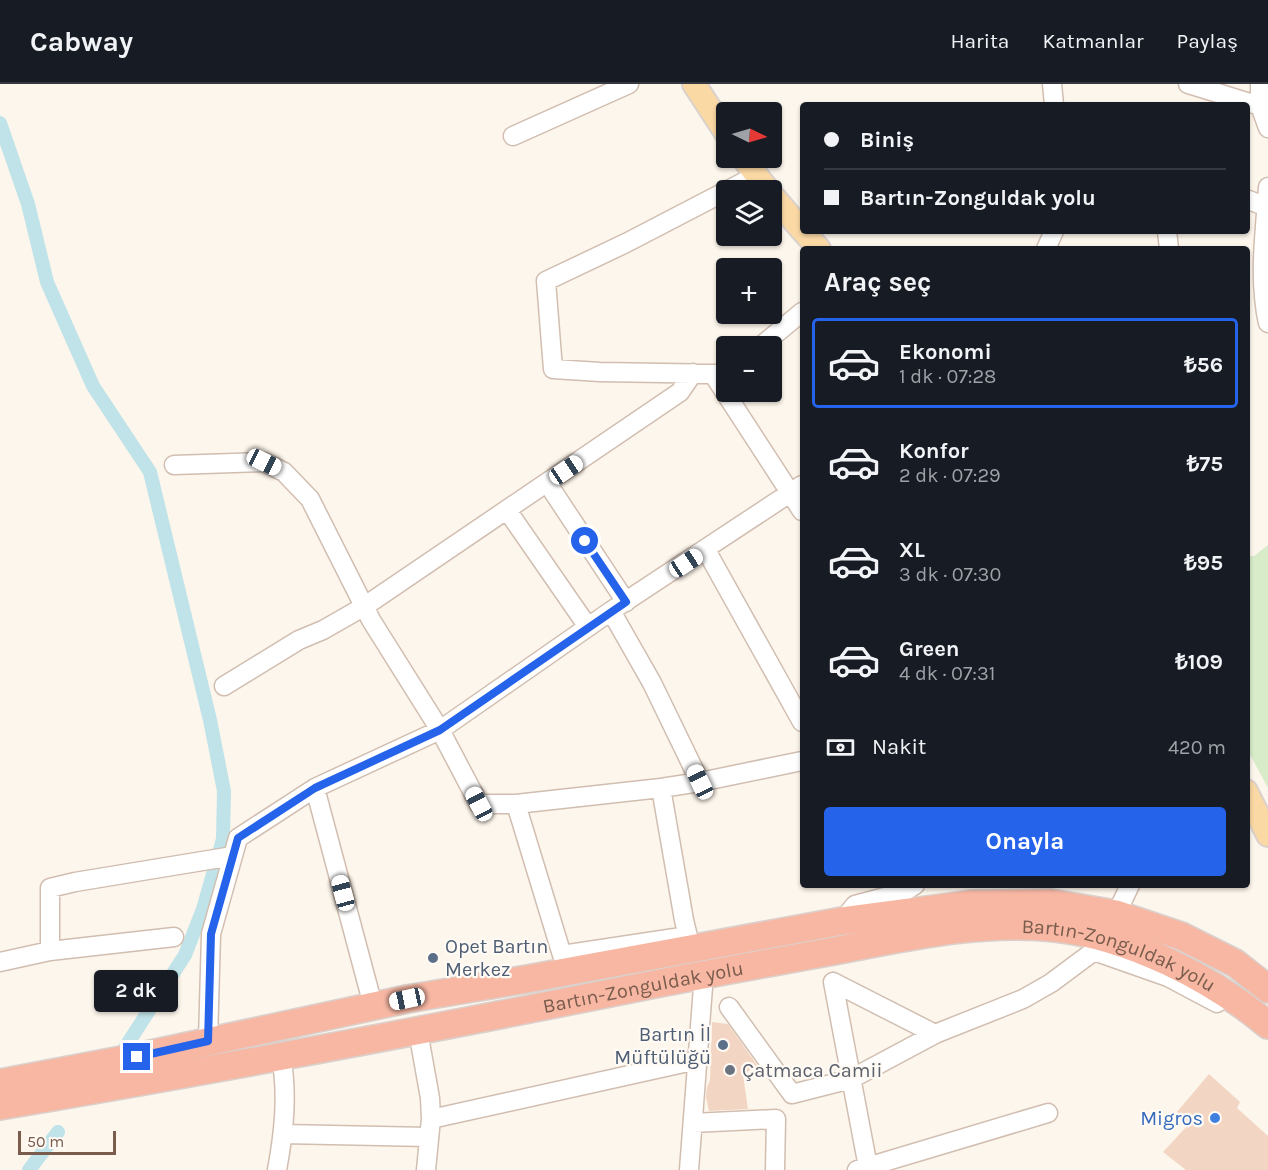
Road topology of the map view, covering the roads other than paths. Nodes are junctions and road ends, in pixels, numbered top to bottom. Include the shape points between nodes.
1 (628, 84) edge
2 (694, 84) edge
3 (1052, 84) edge
4 (1188, 84) edge
5 (1260, 84) edge
6 (1054, 102) edge
7 (1247, 102) edge
8 (1250, 103) edge
9 (1260, 106) junction
10 (716, 118) edge
11 (1268, 128) edge
12 (513, 136) dead end
13 (755, 174) edge
14 (1268, 187) edge
15 (1250, 200) edge
16 (1267, 201) edge
17 (782, 207) edge
18 (800, 228) edge
19 (806, 234) edge
20 (816, 246) edge
21 (800, 314) edge
22 (1268, 323) edge
23 (773, 336) edge
24 (693, 373) junction
25 (716, 374) edge
26 (738, 402) edge
27 (174, 465) dead end
28 (548, 484) junction
29 (797, 489) edge
30 (507, 510) junction
31 (706, 550) junction
32 (365, 606) junction
33 (619, 607) junction
34 (588, 627) junction
35 (224, 686) dead end
36 (800, 718) edge
37 (440, 730) junction
38 (800, 761) edge
39 (700, 782) junction
40 (315, 788) junction
41 (661, 788) junction
42 (1250, 799) edge
43 (516, 804) junction
44 (1268, 835) edge
45 (233, 856) junction
46 (910, 888) edge
47 (1129, 888) edge
48 (1116, 914) junction
49 (842, 921) junction
50 (174, 937) dead end
51 (1107, 939) junction
52 (690, 943) junction
53 (50, 951) junction
54 (0, 962) edge
55 (704, 974) junction
56 (1268, 989) edge
57 (371, 998) dead end
58 (729, 1007) dead end
59 (1268, 1025) edge
60 (418, 1031) junction
61 (935, 1034) junction
62 (1268, 1038) edge
63 (208, 1041) junction
64 (281, 1056) junction
65 (697, 1060) junction
66 (852, 1079) junction
67 (0, 1083) edge
68 (0, 1106) edge
69 (1048, 1113) dead end
70 (693, 1123) junction
71 (430, 1128) junction
72 (283, 1134) junction
73 (863, 1168) edge
74 (277, 1170) edge
75 (426, 1170) edge
76 (689, 1170) edge
77 (775, 1170) edge

1 - 12 street
2 - 10 main road
3 - 6 street
4 - 7 street
5 - 9 street
8 - 9 street
9 - 11 street
13 - 24 street via 546,281 553,369
14 - 16 street
15 - 16 street
16 - 22 street via 1262,278
17 - 18 main road
19 - 20 main road
21 - 23 street
24 - 25 street
24 - 28 street via 680,392
26 - 29 street
27 - 32 street via 264,462 284,472 309,499
28 - 30 street
28 - 33 street
29 - 31 street
30 - 32 street
30 - 34 street
31 - 33 street
31 - 36 street
32 - 35 street
32 - 37 street
33 - 34 street
33 - 39 street
34 - 37 street
37 - 40 street
37 - 43 street via 479,804
38 - 39 street
39 - 41 street
40 - 45 street via 238,838
40 - 57 street
41 - 43 street
41 - 52 street
42 - 44 main road
43 - 52 street via 562,955
45 - 53 street via 50,888
45 - 63 street via 211,934
46 - 49 street via 855,905
47 - 48 street
48 - 49 highway, Bartın-Zonguldak yolu via 1051,903 971,904
48 - 51 street
48 - 56 highway, Bartın-Zonguldak yolu via 1199,945 1235,963
49 - 52 highway, Bartın-Zonguldak yolu
50 - 53 street
51 - 55 highway, Bartın-Zonguldak yolu via 1058,928 1010,925 944,930
51 - 59 highway, Bartın-Zonguldak yolu via 1200,978
52 - 63 highway, Bartın-Zonguldak yolu
53 - 54 street
55 - 60 highway, Bartın-Zonguldak yolu
55 - 65 street
58 - 66 street via 792,1094
60 - 64 highway, Bartın-Zonguldak yolu
60 - 71 street via 430,1098
61 - 62 street via 1023,999 1094,951 1168,977 1220,1004
61 - 66 street
61 - 66 street via 833,982
63 - 67 highway, Bartın-Zonguldak yolu
64 - 68 highway, Bartın-Zonguldak yolu
64 - 72 street via 286,1081
65 - 70 street
65 - 71 street
66 - 73 street
69 - 73 street
70 - 76 street
70 - 77 street via 776,1119
71 - 72 street
71 - 75 street
72 - 74 street

